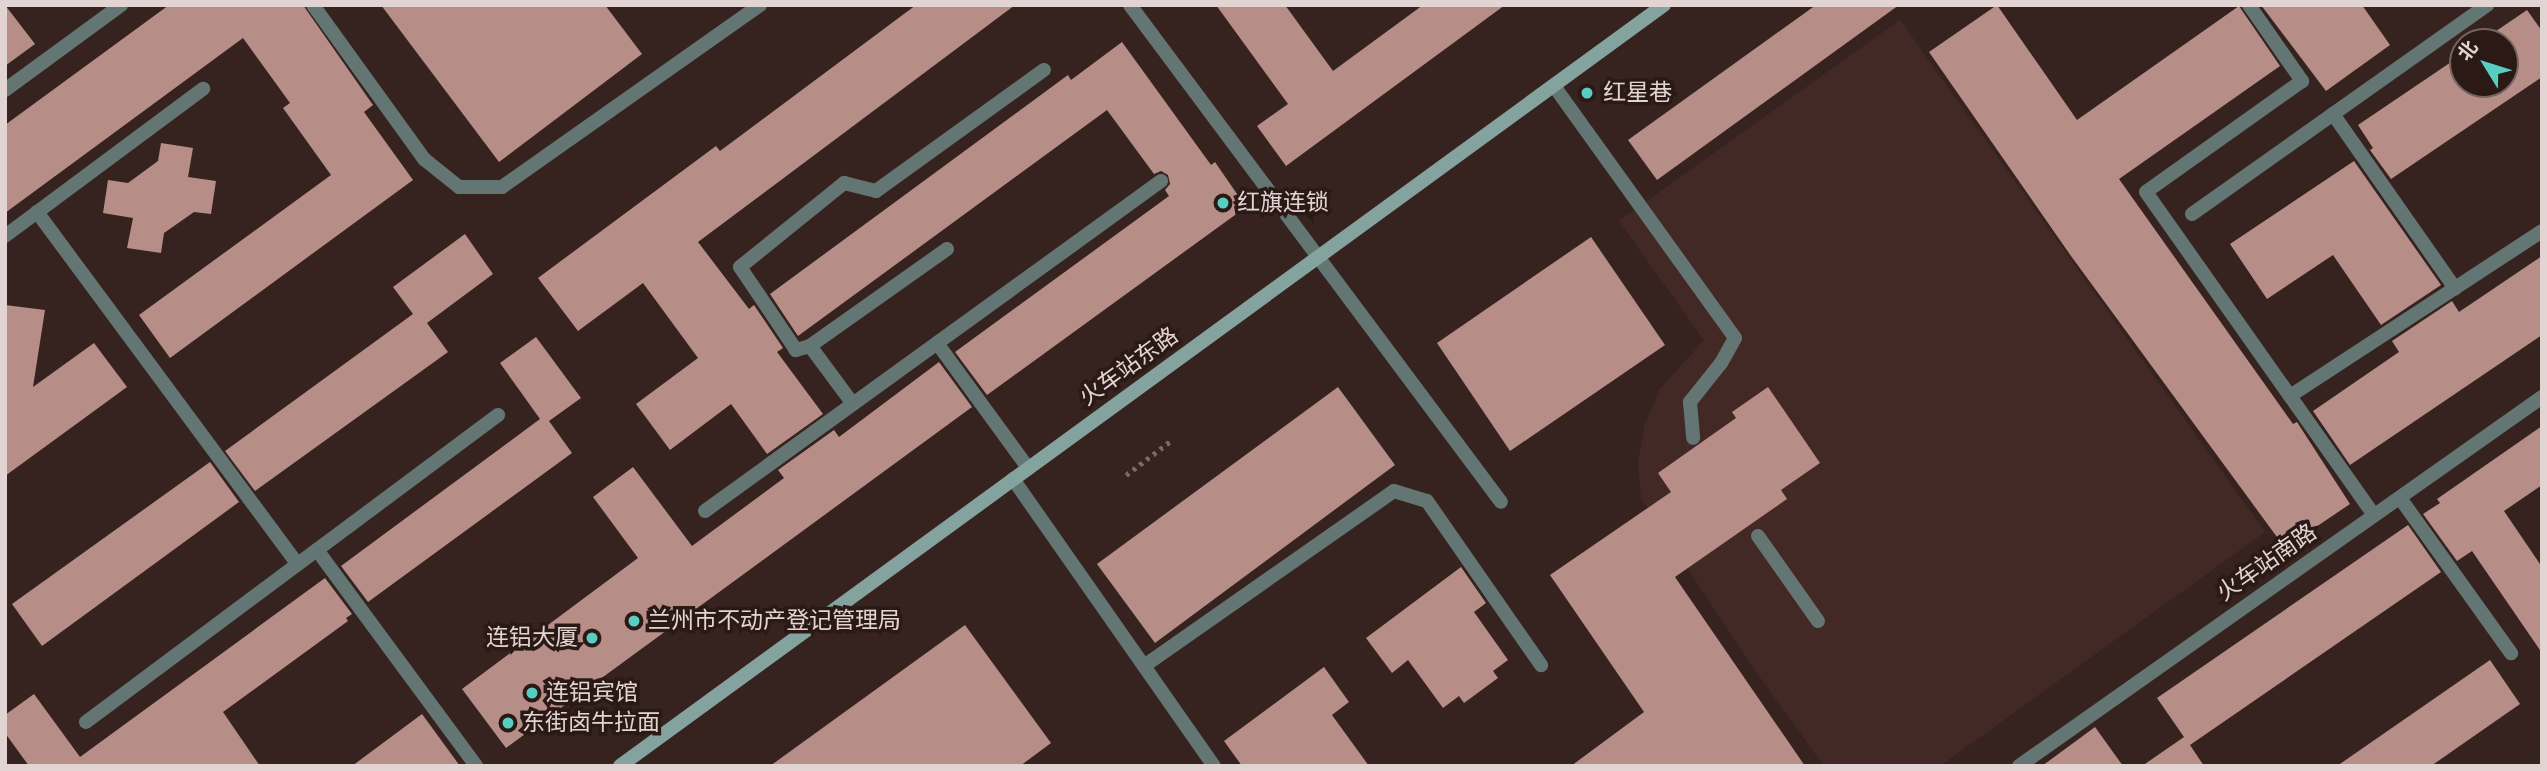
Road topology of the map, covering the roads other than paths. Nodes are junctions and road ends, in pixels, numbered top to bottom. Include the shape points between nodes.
1 (121, 5) edge
2 (313, 5) edge
3 (760, 5) edge
4 (1130, 5) edge
5 (1664, 5) edge
6 (2249, 5) edge
7 (2487, 5) edge
8 (104, 10) edge
9 (1044, 70) dead end
10 (1554, 86) junction
11 (203, 89) dead end
12 (5, 90) edge
13 (2333, 114) junction
14 (1161, 181) dead end
15 (37, 212) junction
16 (2192, 215) dead end
17 (2542, 231) edge
18 (5, 236) edge
19 (947, 249) dead end
20 (1319, 257) junction
21 (2455, 288) junction
22 (937, 343) junction
23 (810, 346) junction
24 (2290, 396) junction
25 (2542, 397) edge
26 (853, 404) junction
27 (498, 415) dead end
28 (1693, 438) dead end
29 (1028, 468) junction
30 (1013, 479) junction
31 (2400, 498) junction
32 (1501, 502) dead end
33 (705, 511) dead end
34 (2374, 515) junction
35 (1758, 536) dead end
36 (317, 550) junction
37 (298, 564) junction
38 (1818, 621) dead end
39 (2511, 653) dead end
40 (1541, 665) dead end
41 (1144, 666) junction
42 (86, 722) dead end
43 (476, 766) edge
44 (620, 766) edge
45 (1214, 766) edge
46 (2019, 766) edge

1 - 8 street
2 - 3 street via 424,159 459,187 502,187
4 - 20 street
5 - 10 main road, 火车站东路
6 - 24 street via 2302,82 2146,192
7 - 13 street
8 - 12 street
9 - 23 street via 876,191 844,183 740,267 796,350
10 - 20 main road, 火车站东路
10 - 28 street via 1735,338 1690,402
11 - 15 street
13 - 16 street
13 - 21 street
14 - 22 street
15 - 18 street
15 - 37 street
17 - 21 street
19 - 23 street
20 - 29 main road, 火车站东路
20 - 32 street
21 - 24 street
22 - 26 street
22 - 29 street
23 - 26 street
24 - 34 street
25 - 31 street, 火车站南路
26 - 33 street
27 - 36 street
29 - 30 main road, 火车站东路
30 - 41 street
30 - 44 main road, 火车站东路
31 - 34 street, 火车站南路
31 - 39 street
34 - 46 street, 火车站南路
35 - 38 street
36 - 37 street
36 - 43 street
37 - 42 street
40 - 41 street via 1427,501 1394,491
41 - 45 street

